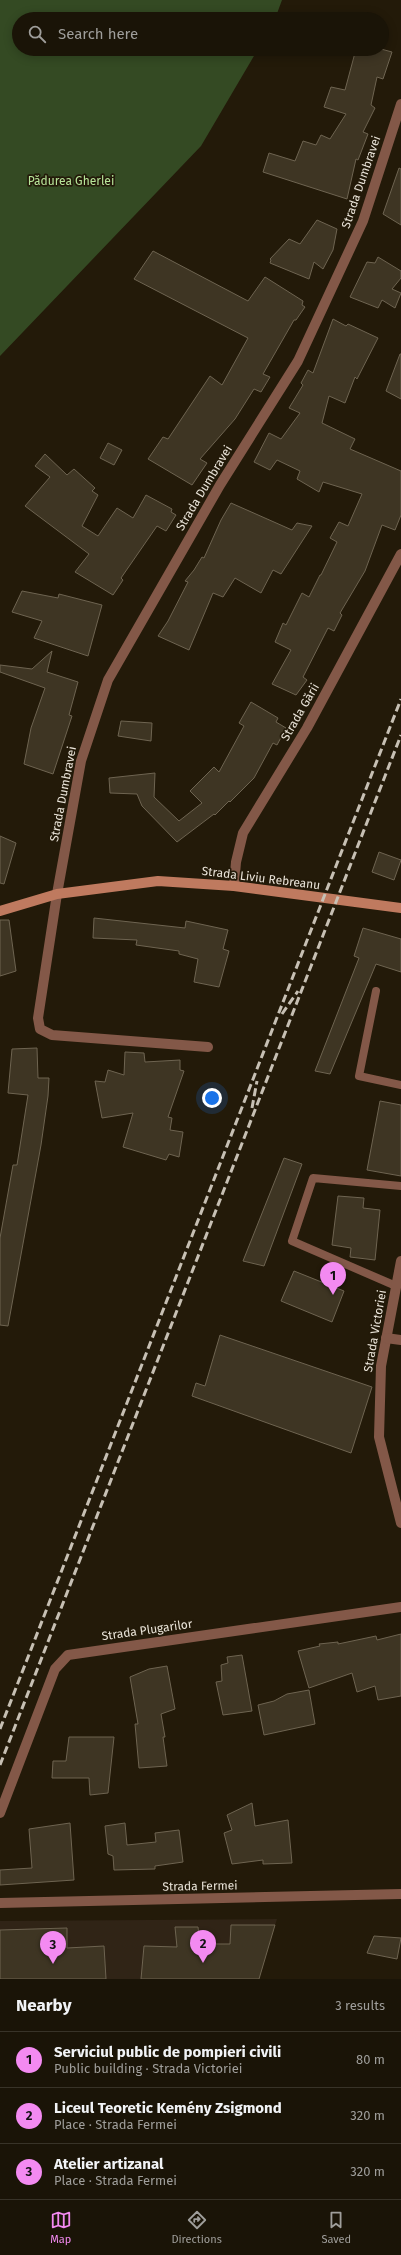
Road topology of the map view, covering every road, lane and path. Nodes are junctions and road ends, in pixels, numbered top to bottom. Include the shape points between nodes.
1 (401, 104) edge
2 (401, 554) edge
3 (234, 886) junction
4 (57, 894) junction
5 (401, 908) edge
6 (0, 911) edge
7 (376, 991) dead end
8 (208, 1047) dead end
9 (401, 1085) edge
10 (401, 1186) edge
11 (401, 1261) edge
12 (396, 1286) junction
13 (386, 1338) junction
14 (401, 1340) edge
15 (401, 1523) edge
16 (401, 1607) edge
17 (0, 1813) edge
18 (401, 1894) edge
19 (0, 1903) edge

1 - 4 street, Strada Dumbravei via 363,222 298,361 216,492 108,680 81,761
2 - 3 street, Strada Gării via 307,728 243,833 236,862
3 - 4 main road, Strada Liviu Rebreanu via 158,882
3 - 5 main road, Strada Liviu Rebreanu
4 - 6 main road, Strada Liviu Rebreanu
4 - 8 street, Strada Dumbravei via 38,1018 40,1029 52,1035
7 - 9 lane via 359,1076
10 - 12 lane via 313,1178 292,1241
11 - 12 street, Strada Victoriei
12 - 13 street, Strada Victoriei
13 - 14 street
13 - 15 street, Strada Victoriei via 380,1366 379,1437
16 - 17 street, Strada Plugarilor via 68,1655 55,1669
18 - 19 street, Strada Fermei

